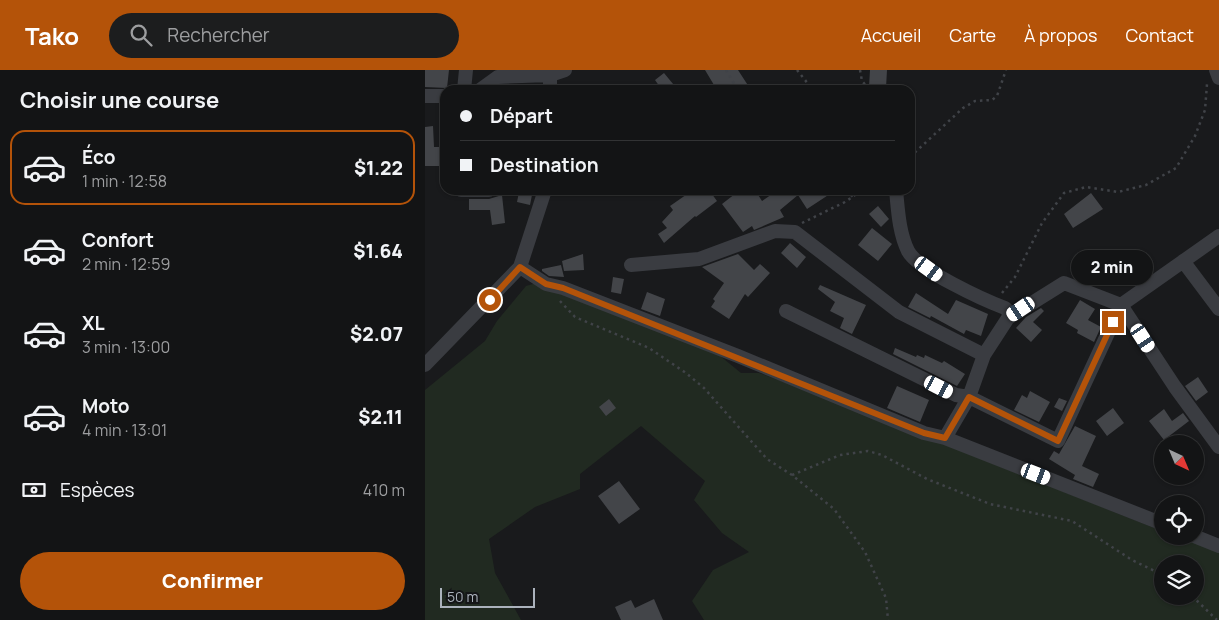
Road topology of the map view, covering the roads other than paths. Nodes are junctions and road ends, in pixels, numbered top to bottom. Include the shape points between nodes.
1 (466, 70) edge
2 (565, 70) edge
3 (550, 73) edge
4 (464, 85) edge
5 (486, 85) edge
6 (425, 96) edge
7 (440, 96) edge
8 (543, 195) edge
9 (896, 195) edge
10 (1219, 236) edge
11 (1183, 261) junction
12 (631, 265) dead end
13 (520, 267) junction
14 (1121, 305) junction
15 (1219, 309) edge
16 (786, 311) dead end
17 (1008, 318) junction
18 (984, 354) junction
19 (425, 365) edge
20 (969, 397) junction
21 (945, 438) junction
22 (1219, 447) edge
23 (1154, 520) edge
24 (1204, 540) edge
25 (1219, 546) edge

1 - 4 street
2 - 3 street
3 - 5 street via 498,77
6 - 7 street
8 - 13 street
9 - 17 street via 898,216 909,252 939,276 1009,310
10 - 11 street
11 - 14 street
11 - 15 street
12 - 18 street via 699,259 775,231 795,232 899,312
13 - 19 street
13 - 21 street via 546,284 563,288 924,433
14 - 17 street via 1064,283
14 - 20 street via 1058,441
14 - 22 street
16 - 20 street via 956,395
17 - 18 street
18 - 20 street
20 - 21 street
21 - 23 street
24 - 25 street

